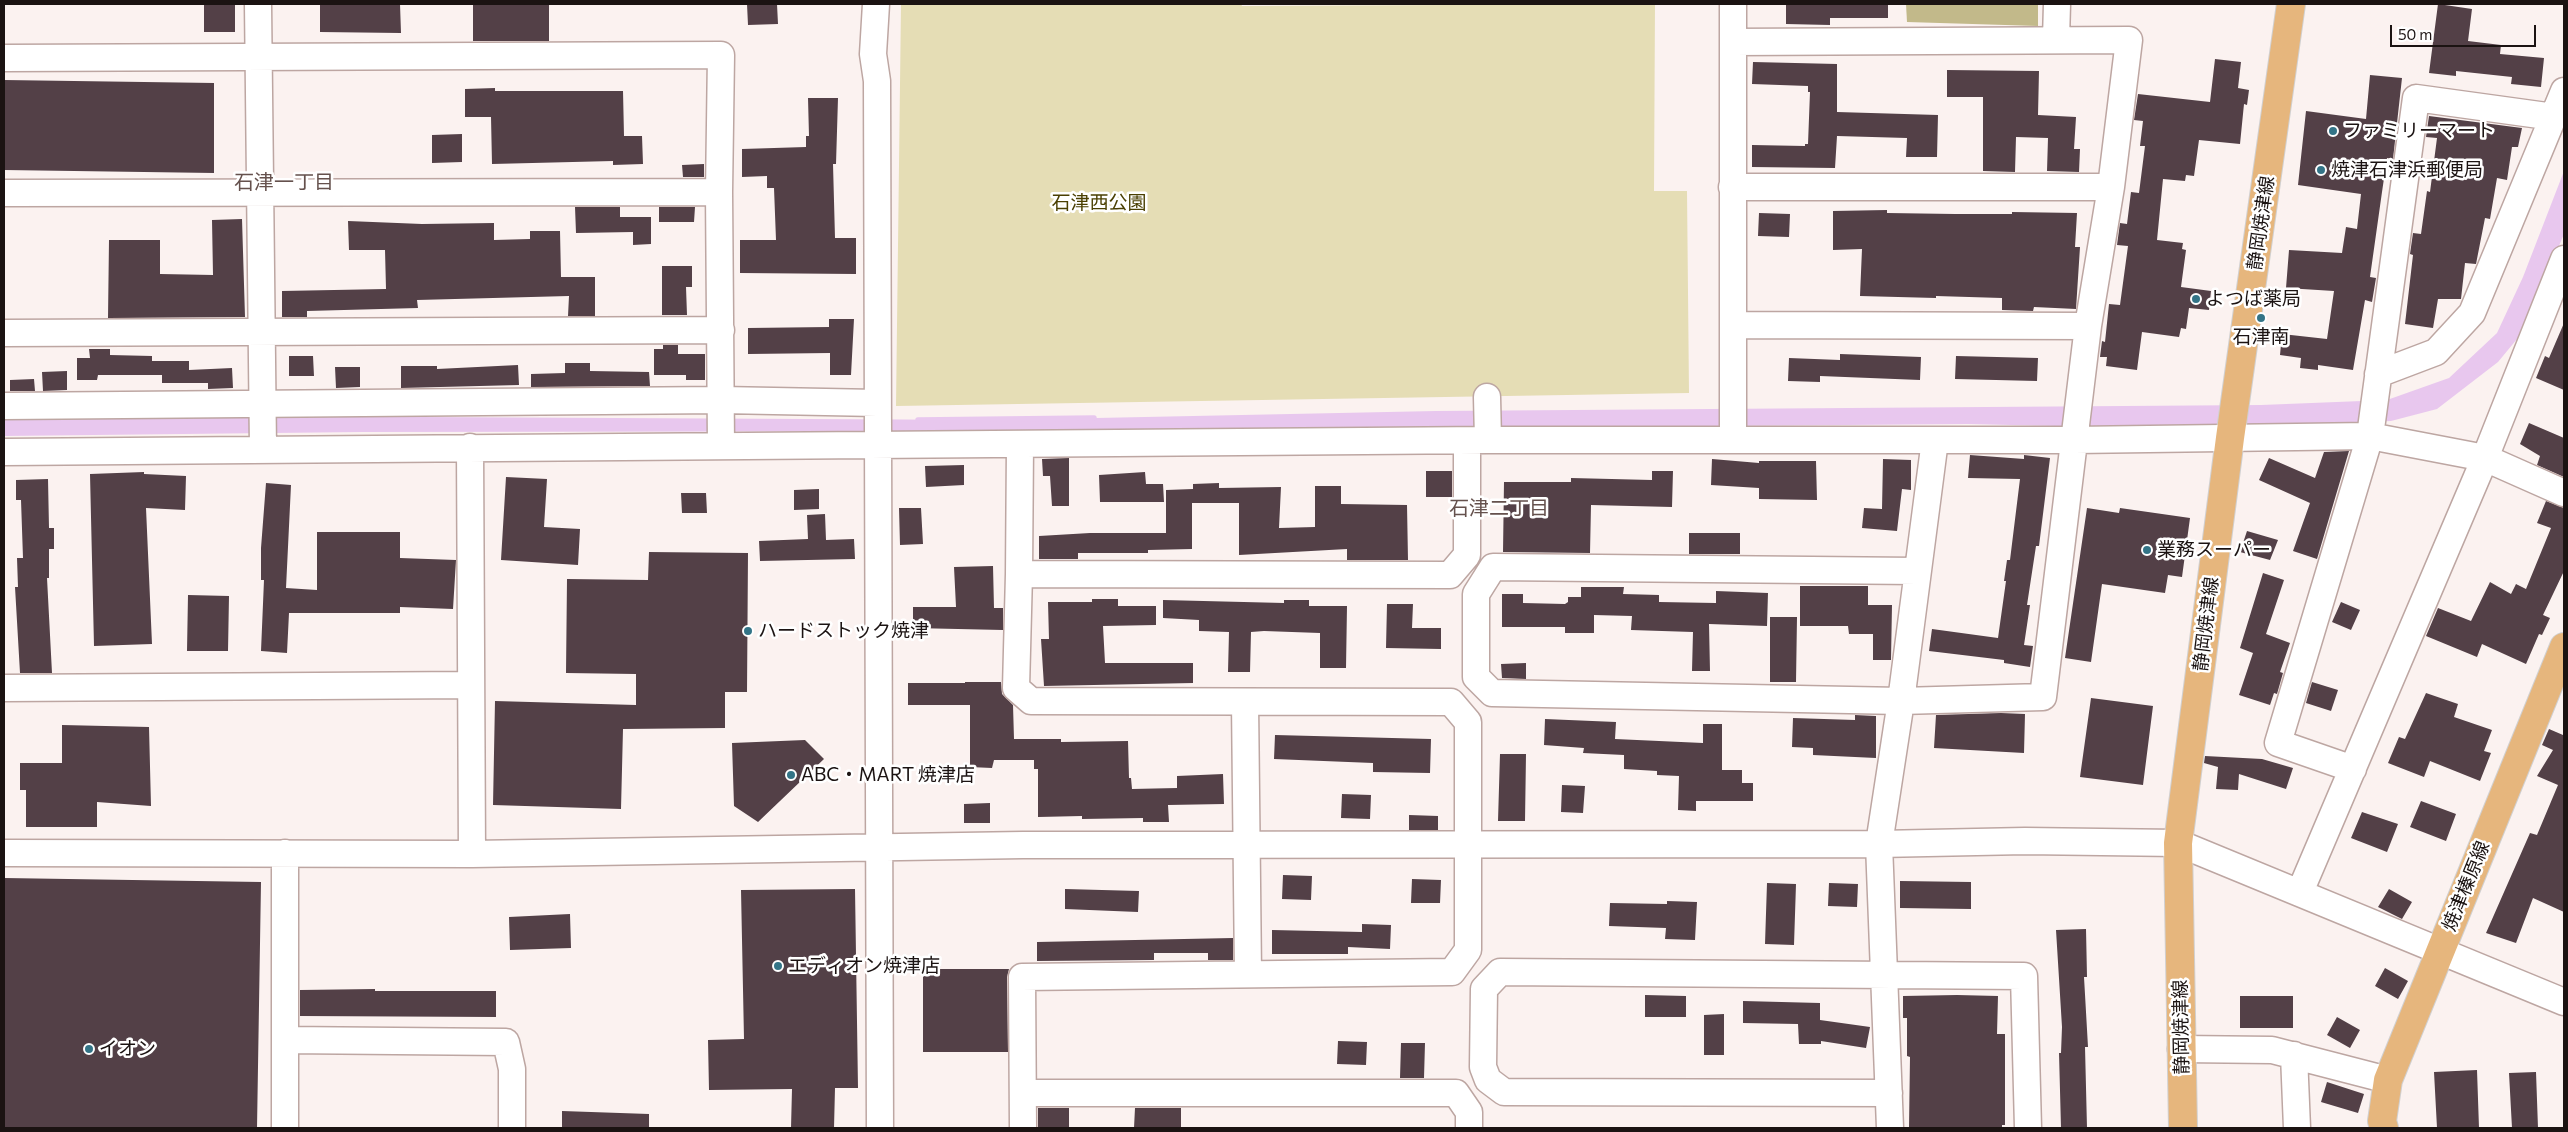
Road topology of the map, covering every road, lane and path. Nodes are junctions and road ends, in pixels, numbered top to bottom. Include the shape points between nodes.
1 (258, 4) edge
2 (876, 4) edge
3 (1733, 4) edge
4 (2057, 4) edge
5 (2291, 4) edge
6 (2056, 39) junction
7 (1733, 42) junction
8 (4, 58) edge
9 (258, 58) junction
10 (2564, 91) edge
11 (2554, 117) junction
12 (1732, 187) junction
13 (2111, 187) junction
14 (260, 191) junction
15 (719, 192) junction
16 (4, 193) edge
17 (2564, 259) edge
18 (1733, 325) junction
19 (2088, 326) junction
20 (721, 330) junction
21 (4, 333) edge
22 (262, 333) junction
23 (2377, 386) junction
24 (1487, 397) dead end
25 (722, 400) junction
26 (877, 403) junction
27 (262, 404) junction
28 (4, 406) edge
29 (2371, 432) junction
30 (2231, 433) junction
31 (2076, 434) junction
32 (1733, 436) junction
33 (1479, 440) junction
34 (1935, 440) junction
35 (720, 441) junction
36 (263, 443) junction
37 (1020, 444) junction
38 (878, 445) junction
39 (470, 448) junction
40 (4, 452) edge
41 (2485, 458) junction
42 (2564, 493) edge
43 (1917, 571) junction
44 (1019, 574) junction
45 (2564, 647) edge
46 (471, 685) junction
47 (4, 688) edge
48 (1901, 701) junction
49 (1245, 702) junction
50 (2353, 769) junction
51 (2178, 843) junction
52 (1468, 844) junction
53 (1879, 844) junction
54 (1246, 847) junction
55 (879, 848) junction
56 (4, 853) edge
57 (285, 853) junction
58 (472, 854) junction
59 (2300, 892) junction
60 (2440, 949) junction
61 (1248, 974) junction
62 (1885, 975) junction
63 (2564, 1002) edge
64 (285, 1040) junction
65 (2180, 1049) junction
66 (2294, 1055) junction
67 (2388, 1080) junction
68 (1023, 1093) junction
69 (1888, 1093) junction
70 (284, 1128) edge
71 (512, 1128) edge
72 (880, 1128) edge
73 (1023, 1128) edge
74 (1469, 1128) edge
75 (1890, 1128) edge
76 (2028, 1128) edge
77 (2183, 1128) edge
78 (2297, 1128) edge
79 (2384, 1128) edge

1 - 9 street
2 - 26 street via 873,54 877,81
3 - 7 street
4 - 6 street
5 - 30 main road, 静岡焼津線
6 - 7 street
6 - 13 street via 2129,40
7 - 12 street
8 - 9 street
9 - 14 street
9 - 15 street via 721,55
10 - 11 street
11 - 23 street via 2472,313 2436,352
11 - 23 street via 2416,98
12 - 13 street
12 - 18 street
13 - 19 street
14 - 15 street
14 - 16 street
14 - 22 street
15 - 20 street
17 - 41 street
18 - 19 street
18 - 32 street
19 - 31 street
20 - 22 street
20 - 25 street
21 - 22 street
22 - 27 street
23 - 29 street
24 - 33 street
25 - 26 street
25 - 27 street
25 - 35 street
26 - 38 street
27 - 28 street
27 - 36 street
29 - 30 street
29 - 41 street
29 - 50 street via 2278,743
30 - 31 street
30 - 51 main road, 静岡焼津線
31 - 34 street
31 - 48 street via 2043,697
32 - 33 street
32 - 34 street
33 - 37 street
33 - 44 street via 1467,555 1450,575
34 - 43 street
35 - 38 street
35 - 39 street
36 - 39 street
36 - 40 street
37 - 38 street
37 - 44 street
38 - 55 street
39 - 46 street
41 - 42 street
41 - 50 street
43 - 48 street
43 - 48 street via 1494,566 1476,594 1476,677 1492,693
44 - 49 street via 1016,688 1031,701
45 - 60 main road, 焼津榛原線
46 - 47 street
46 - 58 street
48 - 53 street
49 - 52 street via 1451,702 1468,722
49 - 54 street
50 - 59 street
51 - 53 street via 2025,841
51 - 59 street
51 - 65 main road, 静岡焼津線
52 - 53 street
52 - 54 street
52 - 61 street via 1468,950 1452,972
53 - 62 street
54 - 55 street via 1022,845
54 - 61 street
55 - 58 street
55 - 72 street
56 - 57 street
57 - 58 street
57 - 64 street
59 - 60 street
60 - 63 street
60 - 67 main road, 焼津榛原線
61 - 68 street via 1022,977
62 - 69 street
62 - 69 street via 1500,972 1484,989 1483,1067 1488,1080 1504,1092
62 - 76 street via 2024,976
64 - 70 street
64 - 71 street via 506,1042 512,1069
65 - 66 street via 2272,1050
65 - 77 main road, 静岡焼津線
66 - 67 street
66 - 78 street
67 - 79 main road, 焼津榛原線 via 2382,1121
68 - 73 street
68 - 74 street via 1456,1093 1469,1112
69 - 75 street

